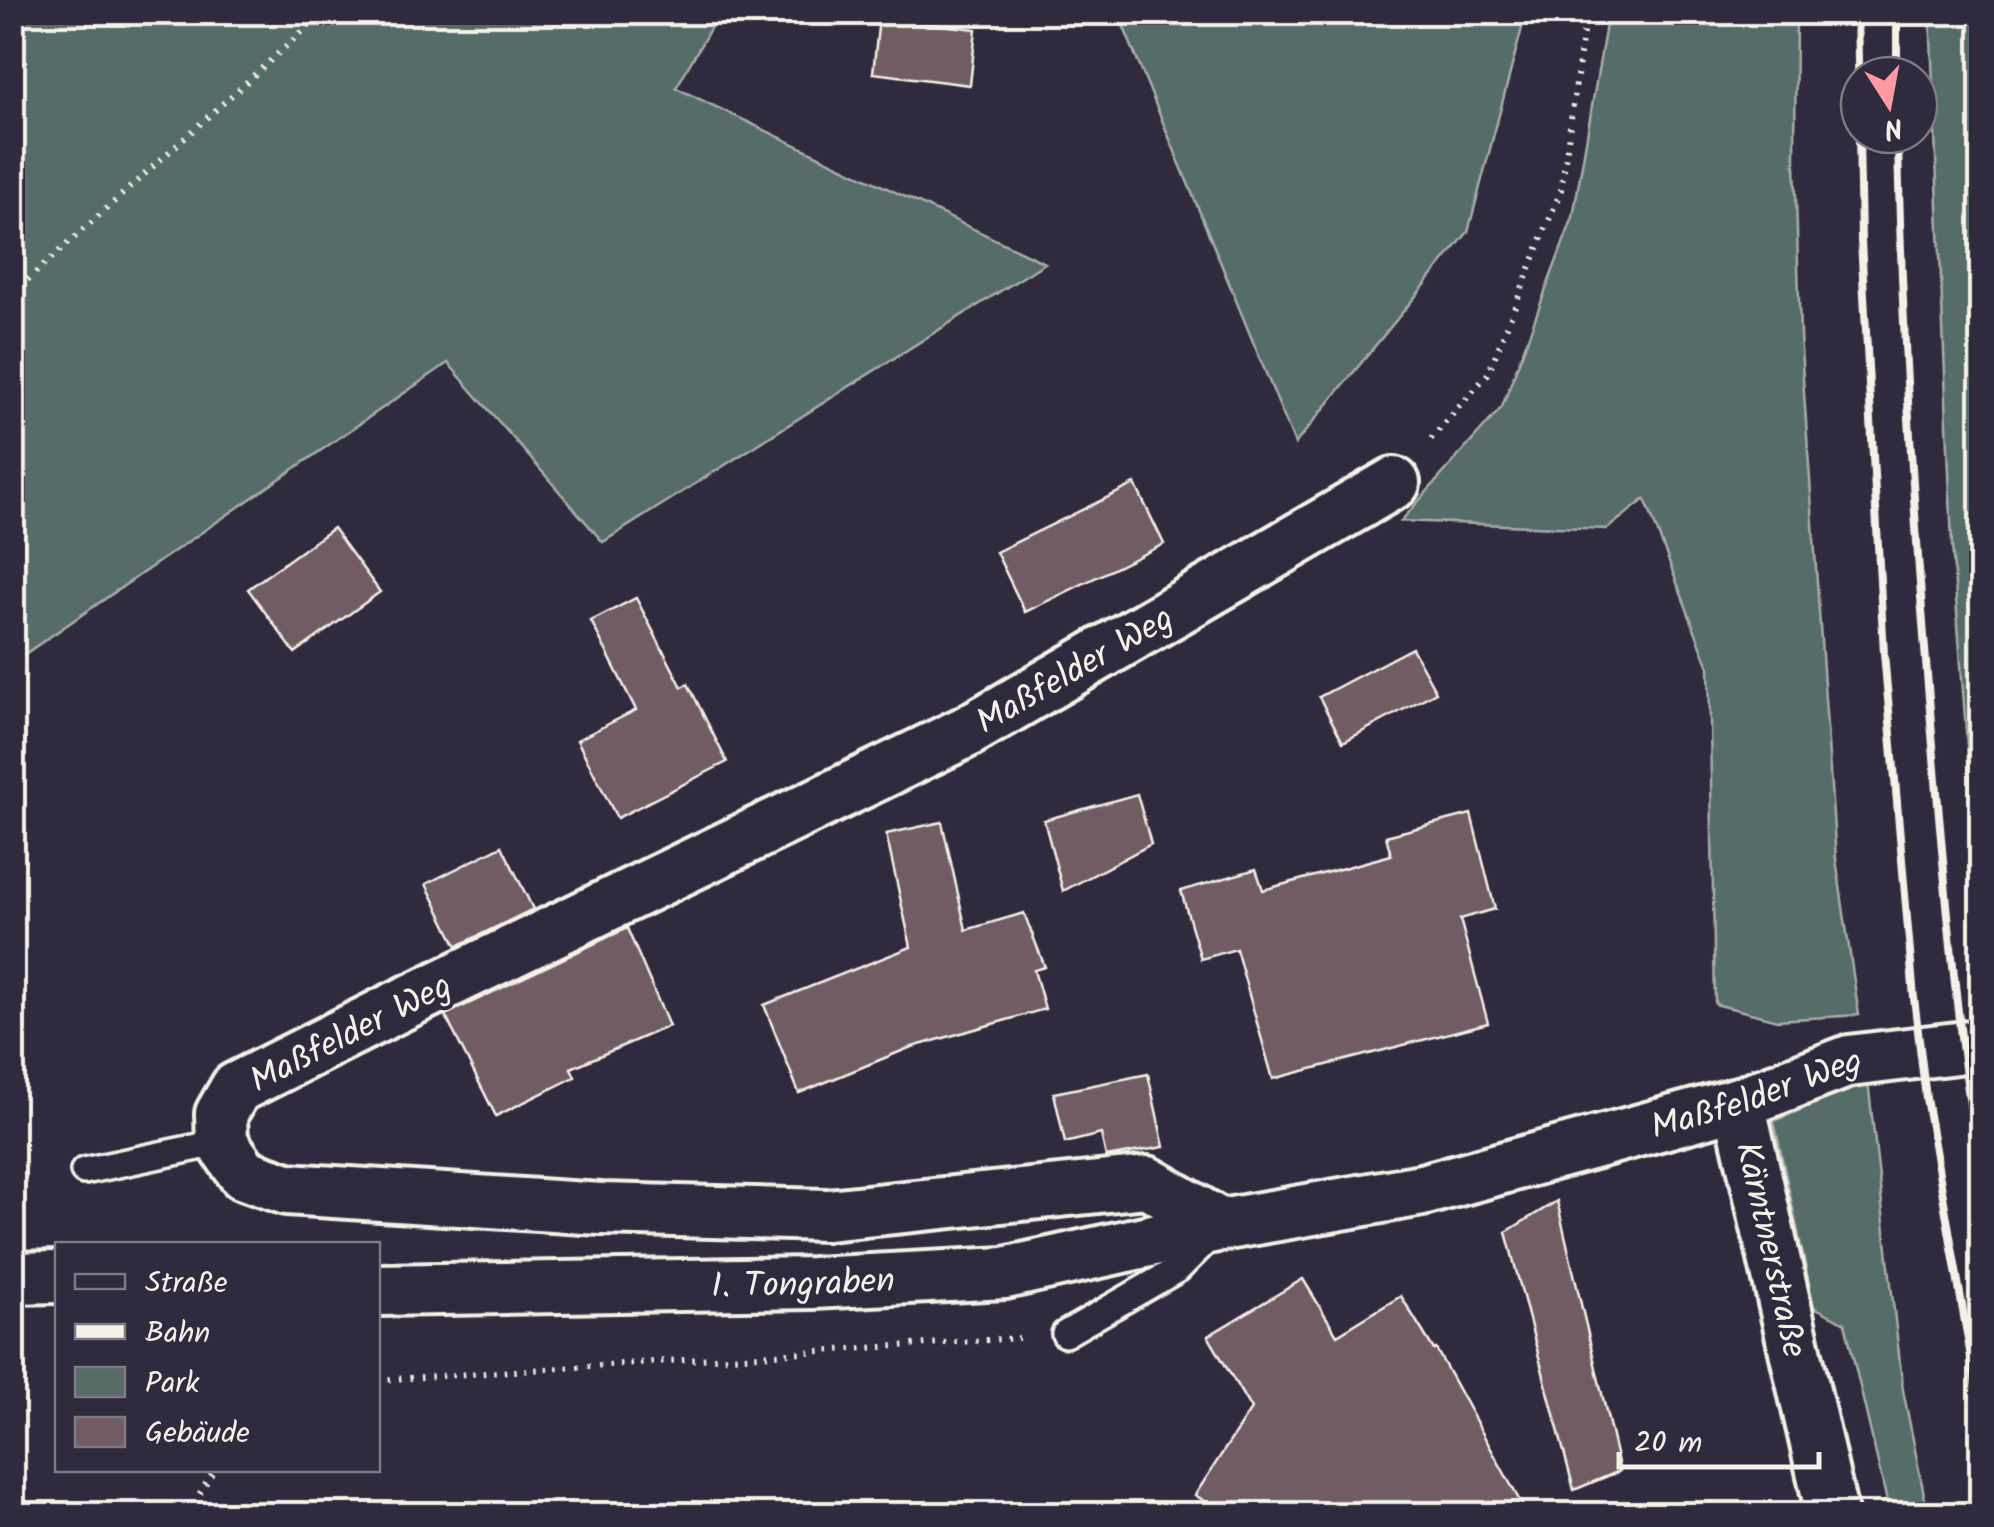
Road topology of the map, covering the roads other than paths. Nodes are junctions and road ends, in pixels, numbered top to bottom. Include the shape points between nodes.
1 (1394, 482) road end
2 (1982, 1045) edge
3 (1739, 1103) junction
4 (222, 1142) junction
5 (84, 1171) dead end
6 (1221, 1225) junction
7 (55, 1277) edge
8 (12, 1278) edge
9 (380, 1290) edge
10 (1065, 1334) road end
11 (1832, 1514) edge

1 - 4 street, Maßfelder Weg via 966,732 236,1088 221,1114
2 - 3 street, Maßfelder Weg via 1849,1061
3 - 6 street, Maßfelder Weg via 1422,1190
3 - 11 street, Kärntnerstraße
4 - 5 lane
4 - 6 street via 244,1174 288,1189 827,1215 1147,1182
6 - 9 street, I. Tongraben via 1005,1272 812,1283
6 - 10 lane via 1178,1269
7 - 8 street

